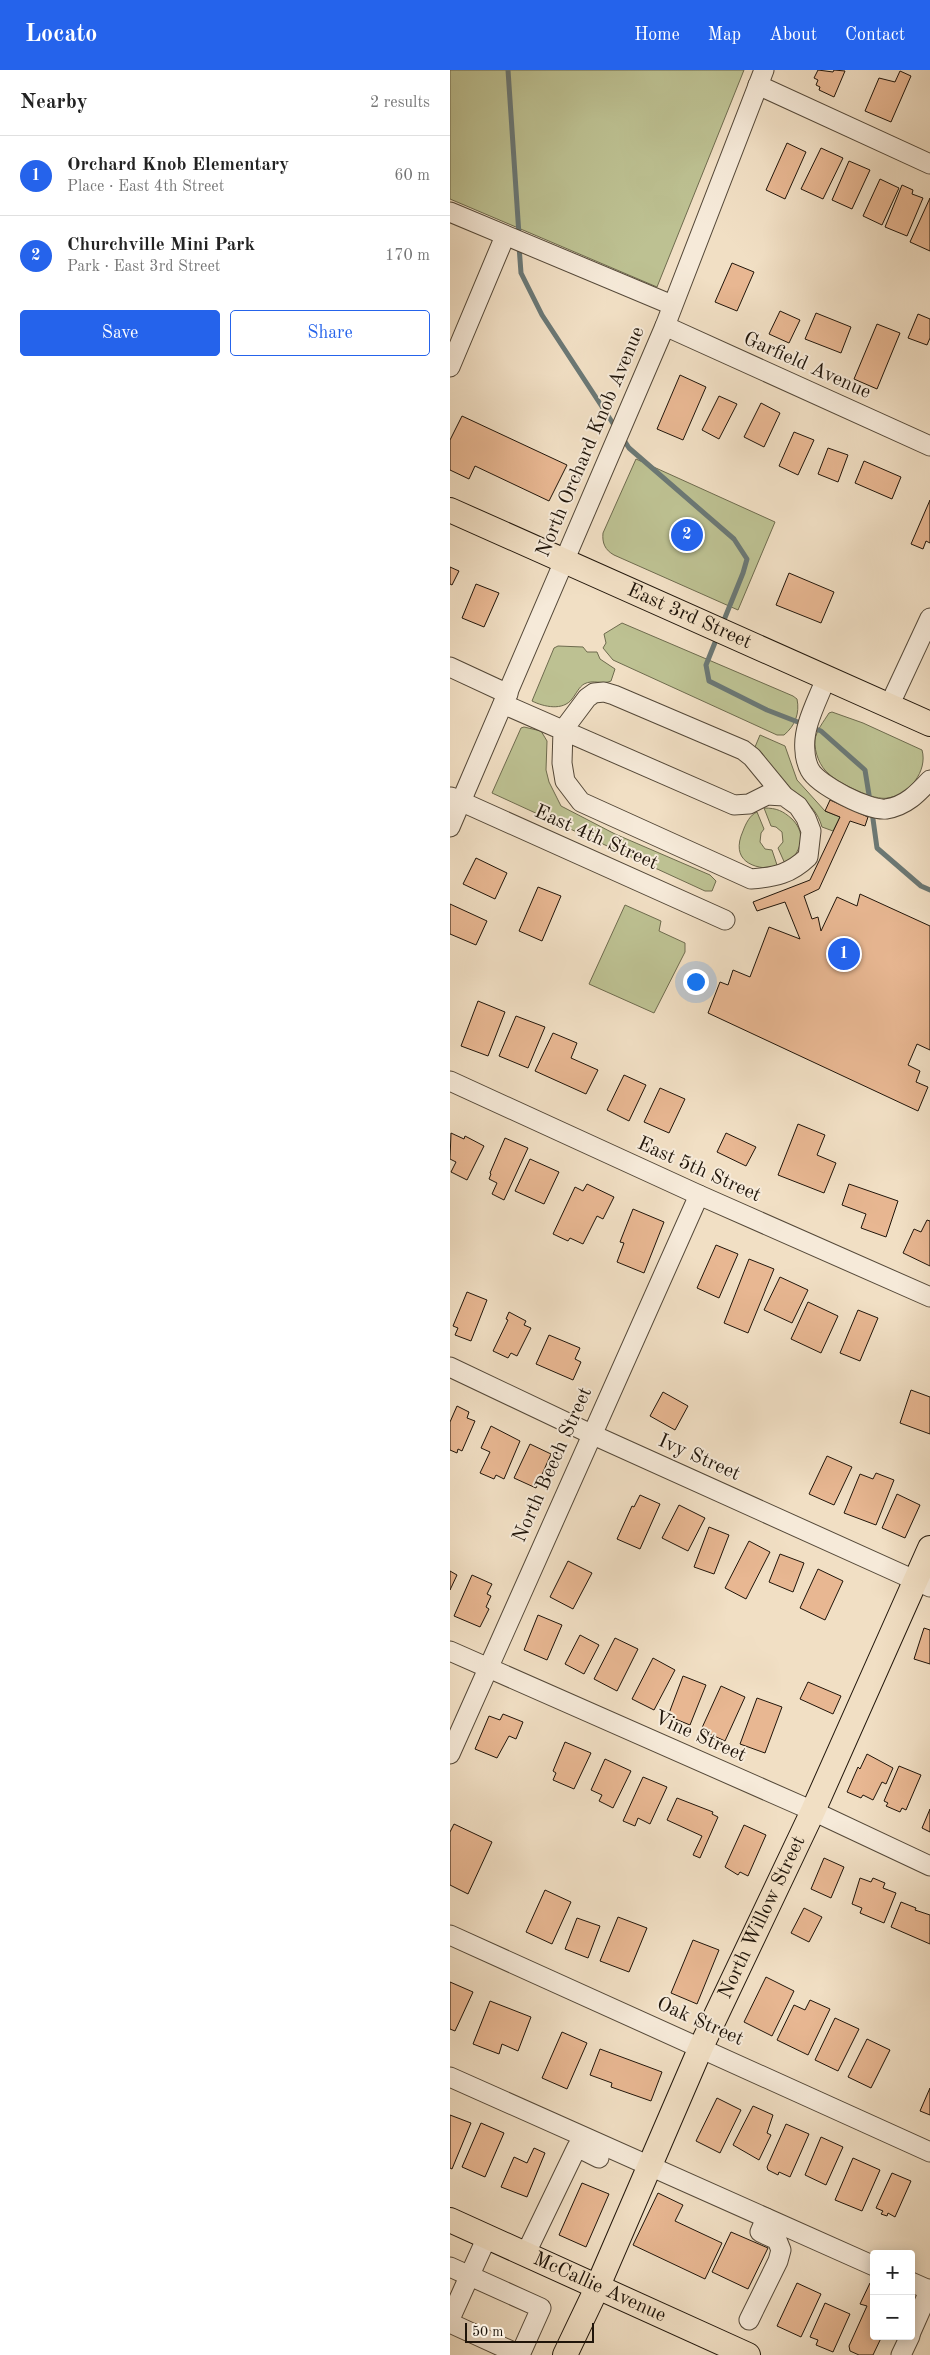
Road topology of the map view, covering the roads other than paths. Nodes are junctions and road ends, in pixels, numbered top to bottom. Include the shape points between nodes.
1 (761, 77) edge
2 (930, 164) edge
3 (450, 212) edge
4 (505, 236) junction
5 (672, 305) junction
6 (665, 326) junction
7 (450, 367) edge
8 (930, 446) edge
9 (450, 510) edge
10 (565, 562) junction
11 (930, 618) edge
12 (450, 667) edge
13 (826, 678) junction
14 (506, 699) junction
15 (890, 706) junction
16 (930, 724) edge
17 (563, 730) junction
18 (930, 780) edge
19 (784, 796) junction
20 (455, 799) edge
21 (450, 827) edge
22 (724, 920) dead end
23 (450, 1081) edge
24 (699, 1195) junction
25 (930, 1297) edge
26 (450, 1366) edge
27 (591, 1434) junction
28 (930, 1548) edge
29 (923, 1584) edge
30 (450, 1651) edge
31 (489, 1669) junction
32 (450, 1754) edge
33 (812, 1811) junction
34 (930, 1866) edge
35 (450, 1936) edge
36 (701, 2047) junction
37 (450, 2077) edge
38 (930, 2152) edge
39 (647, 2173) junction
40 (766, 2218) junction
41 (450, 2220) edge
42 (486, 2237) junction
43 (525, 2255) junction
44 (870, 2264) edge
45 (450, 2267) edge
46 (469, 2276) junction
47 (915, 2284) edge
48 (597, 2288) junction
49 (930, 2290) edge
50 (749, 2320) dead end
51 (450, 2321) edge
52 (915, 2323) edge
53 (908, 2340) edge
54 (520, 2355) edge
55 (565, 2355) edge
56 (748, 2355) edge
57 (901, 2355) edge

1 - 2 street
1 - 5 street, North Orchard Knob Avenue
3 - 4 street
4 - 5 street
4 - 7 street
5 - 6 street, North Orchard Knob Avenue
6 - 8 street, Garfield Avenue
6 - 10 street, North Orchard Knob Avenue
9 - 10 main road, East 3rd Street
10 - 13 main road, East 3rd Street
10 - 14 street, North Orchard Knob Avenue
11 - 15 street
12 - 14 street
13 - 15 main road, East 3rd Street
13 - 18 street via 805,733 804,751 810,771 830,788 860,804 886,809 912,799
14 - 17 street
14 - 20 street, North Orchard Knob Avenue
15 - 16 main road, East 3rd Street
17 - 19 street via 734,805 749,804 767,795
17 - 19 street via 587,698 604,692 743,750
17 - 19 street via 565,781 581,802 751,879 773,877 796,868 808,857 811,831 806,818 798,806
20 - 21 street, North Orchard Knob Avenue
20 - 22 street, East 4th Street
23 - 24 street, East 5th Street
24 - 25 street, East 5th Street
24 - 27 street, North Beech Street
26 - 27 street, Ivy Street
27 - 29 street, Ivy Street
27 - 31 street, North Beech Street
28 - 29 main road, North Willow Street
29 - 33 main road, North Willow Street
30 - 31 street, Vine Street
31 - 32 street, North Beech Street
31 - 33 street, Vine Street
33 - 34 street, Vine Street
33 - 36 main road, North Willow Street
35 - 36 street, Oak Street
36 - 38 street, Oak Street
36 - 39 main road, North Willow Street
37 - 39 street
39 - 40 street
39 - 43 street via 577,2147
39 - 48 main road, North Willow Street
40 - 44 street
40 - 50 street via 760,2232 777,2240 781,2250
41 - 42 main road, McCallie Avenue
42 - 43 main road, McCallie Avenue
42 - 46 street
43 - 48 main road, McCallie Avenue
45 - 46 street
46 - 51 street
46 - 54 street via 541,2308
47 - 49 street
48 - 55 main road, North Willow Street
48 - 56 main road, McCallie Avenue
49 - 52 street
51 - 54 street
53 - 57 street

